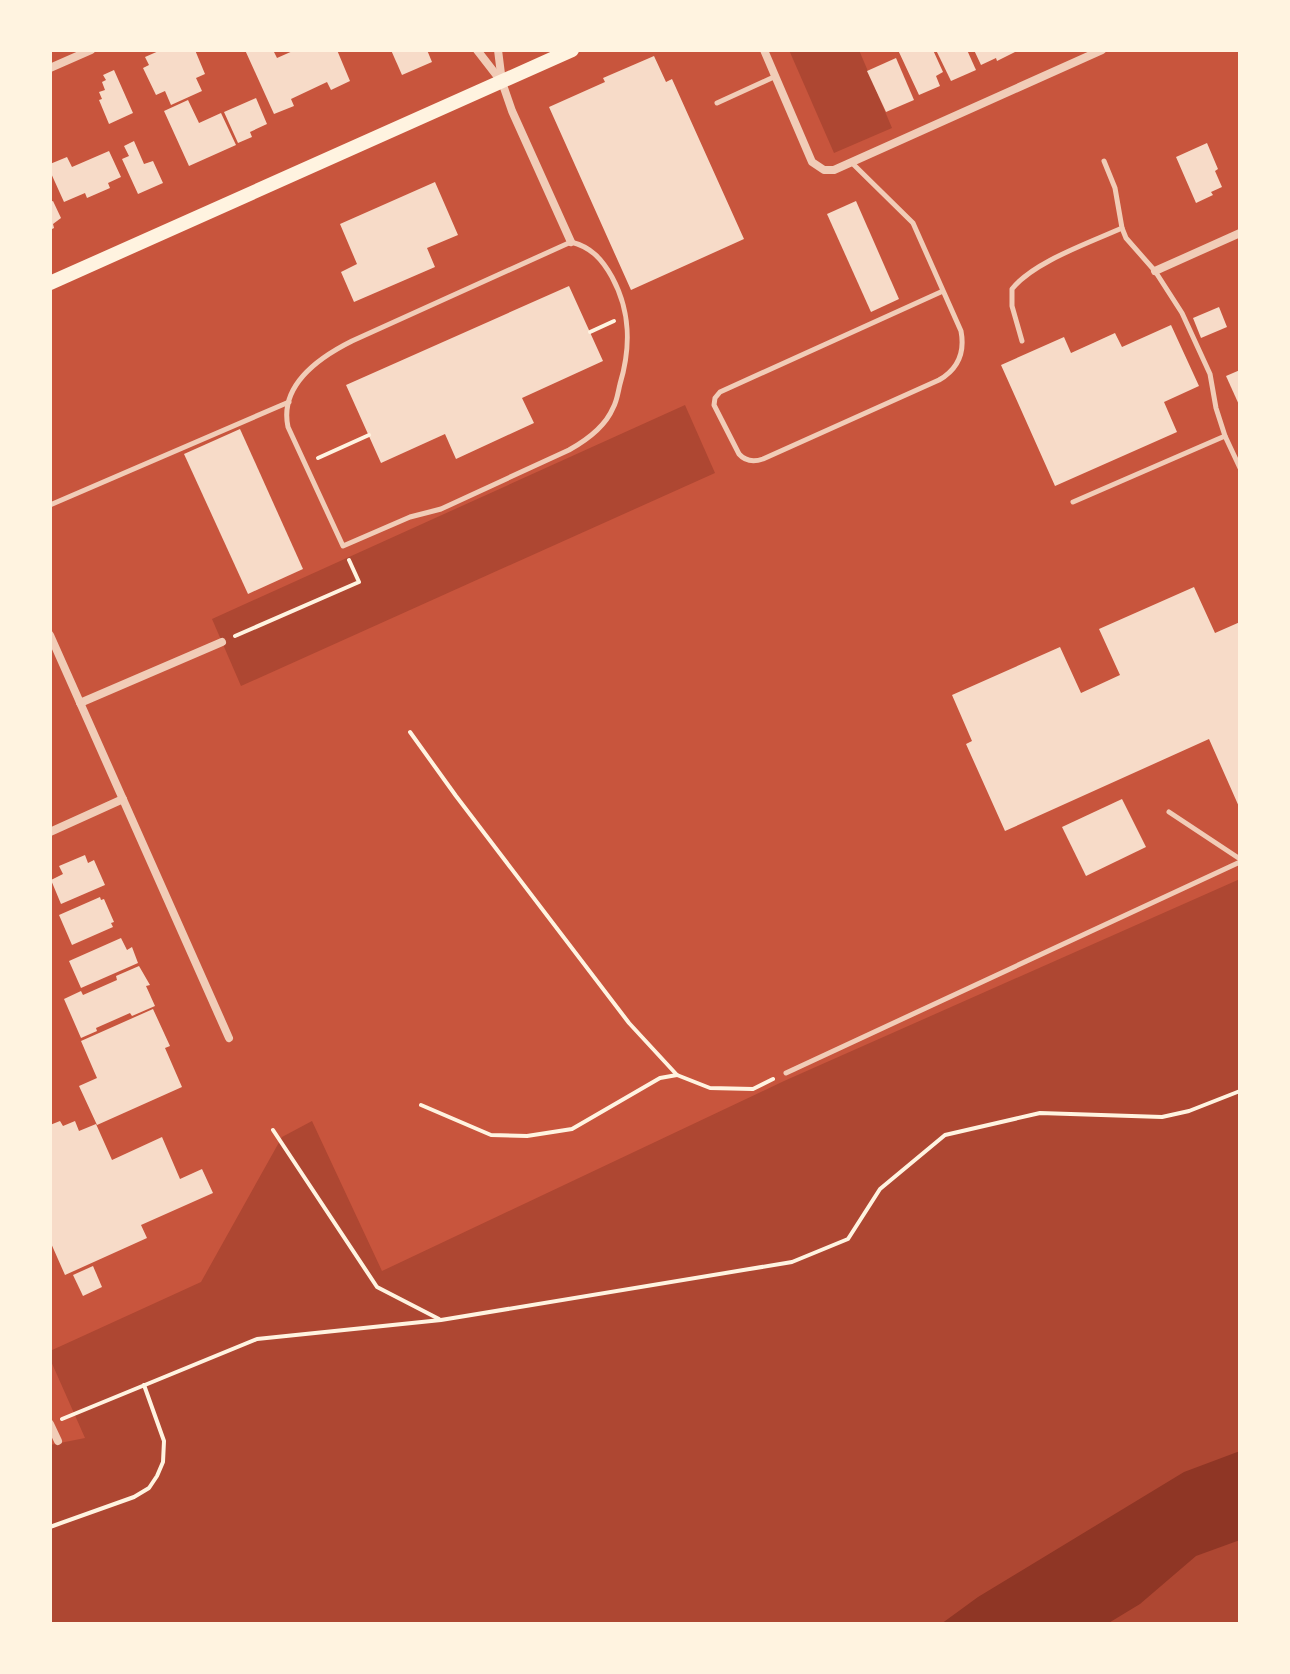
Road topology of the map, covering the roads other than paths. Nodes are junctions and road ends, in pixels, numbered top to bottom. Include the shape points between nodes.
1 (91, 50) edge
2 (477, 50) edge
3 (498, 50) edge
4 (572, 50) edge
5 (764, 50) edge
6 (1102, 50) edge
7 (50, 68) edge
8 (777, 76) junction
9 (502, 82) junction
10 (717, 103) dead end
11 (1104, 161) dead end
12 (851, 162) junction
13 (1122, 228) junction
14 (1240, 233) edge
15 (571, 242) junction
16 (1155, 271) junction
17 (50, 283) edge
18 (943, 291) junction
19 (1022, 341) dead end
20 (289, 402) junction
21 (1225, 436) junction
22 (1240, 468) edge
23 (1073, 502) dead end
24 (50, 505) edge
25 (50, 635) edge
26 (222, 642) road end
27 (80, 703) junction
28 (123, 799) junction
29 (1169, 812) dead end
30 (50, 832) edge
31 (1240, 860) edge
32 (229, 1038) dead end
33 (786, 1073) road end
34 (50, 1424) edge
35 (58, 1441) dead end

1 - 7 street
2 - 9 street
3 - 9 street
4 - 9 main road
5 - 8 street
6 - 12 street
8 - 10 lane
8 - 12 street via 812,162 824,170
9 - 15 street
9 - 17 main road
11 - 13 lane
12 - 18 lane via 913,223
13 - 16 lane
13 - 19 lane via 1019,280 1012,289 1012,306
14 - 16 street
15 - 20 lane via 339,347 302,377
15 - 20 lane via 585,245 607,268 627,315 629,337 613,409 604,423 569,450 441,509 343,546 288,427
16 - 21 lane via 1182,313 1210,374
18 - 18 lane via 720,392 714,405 739,454 746,460 763,459 948,375 959,361 963,341
20 - 24 lane
21 - 22 lane
21 - 23 lane
25 - 27 street
26 - 27 street
27 - 28 street
28 - 30 street
28 - 32 street
29 - 31 lane
31 - 33 lane
34 - 35 street

